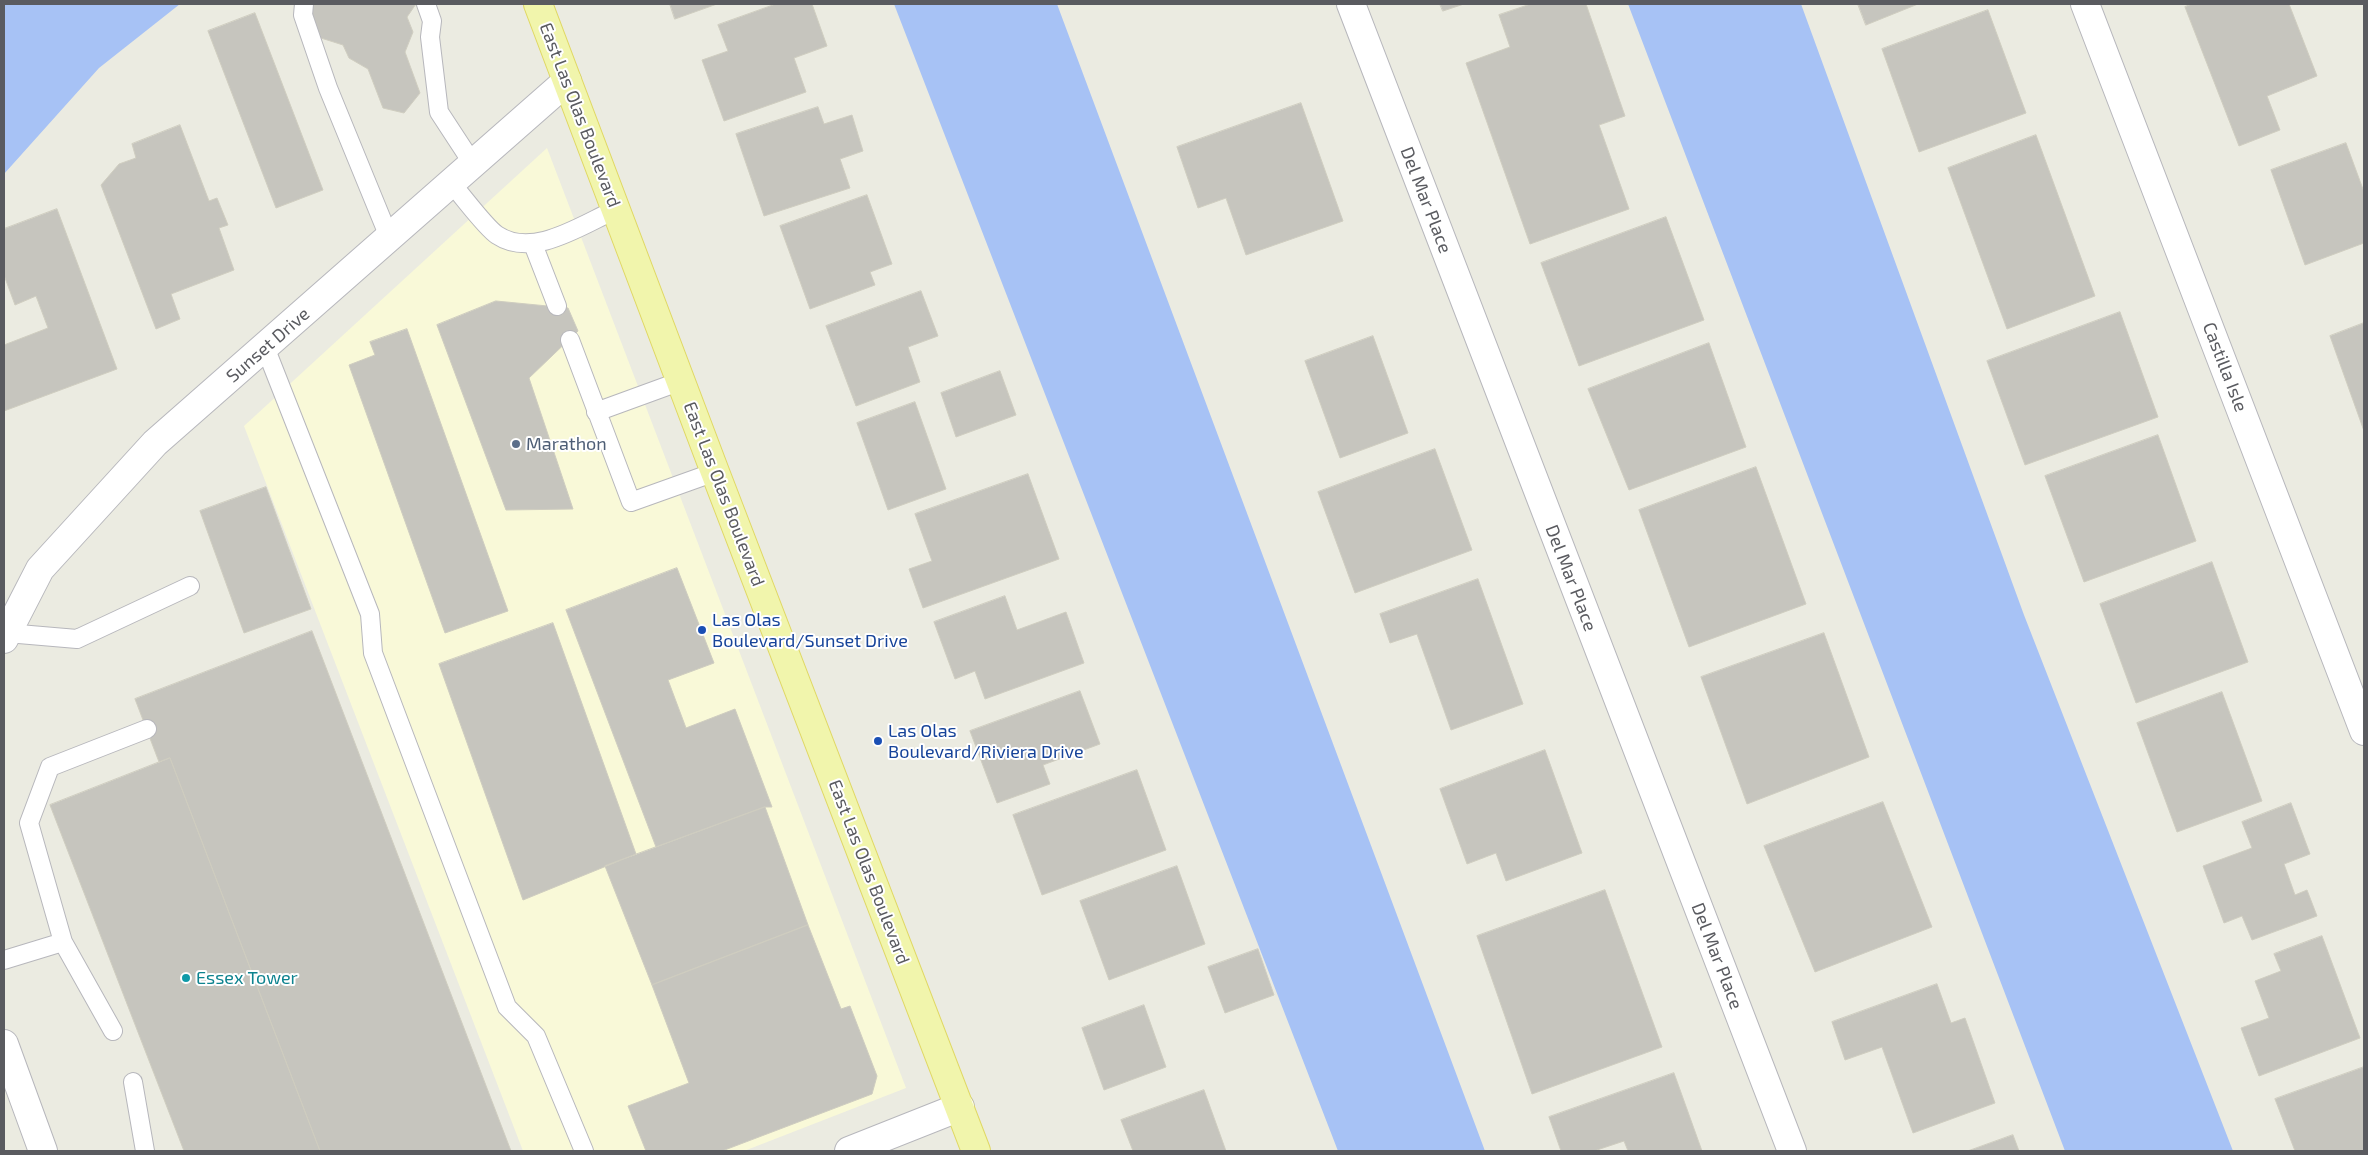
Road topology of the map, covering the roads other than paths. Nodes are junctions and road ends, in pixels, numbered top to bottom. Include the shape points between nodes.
1 (304, 4) edge
2 (426, 4) edge
3 (538, 4) edge
4 (1351, 4) edge
5 (2085, 4) edge
6 (567, 81) junction
7 (473, 164) junction
8 (451, 183) junction
9 (615, 210) junction
10 (390, 237) junction
11 (533, 244) junction
12 (557, 306) dead end
13 (570, 340) dead end
14 (265, 347) junction
15 (681, 381) junction
16 (596, 412) junction
17 (715, 472) junction
18 (190, 586) dead end
19 (5, 636) edge
20 (147, 729) dead end
21 (2364, 731) edge
22 (63, 942) junction
23 (4, 960) edge
24 (113, 1031) dead end
25 (4, 1044) edge
26 (132, 1082) dead end
27 (960, 1107) junction
28 (44, 1151) edge
29 (145, 1151) edge
30 (584, 1151) edge
31 (849, 1151) edge
32 (976, 1151) edge
33 (1792, 1151) edge

1 - 10 lane via 303,15 328,88
2 - 7 lane via 432,21 430,37 439,112
3 - 6 main road, East Las Olas Boulevard
4 - 33 street, Del Mar Place
5 - 21 street, Castilla Isle
6 - 7 street, Sunset Drive
6 - 9 main road, East Las Olas Boulevard
7 - 8 street, Sunset Drive
8 - 10 street, Sunset Drive
8 - 11 lane via 496,234 517,244
9 - 11 lane via 540,244
9 - 15 main road, East Las Olas Boulevard
10 - 14 street, Sunset Drive
11 - 12 lane
13 - 16 lane
14 - 19 street, Sunset Drive via 155,443 40,569
14 - 30 lane via 370,614 373,653 508,1007 536,1036
15 - 16 lane
15 - 17 main road, East Las Olas Boulevard
16 - 17 lane via 630,502
17 - 27 main road, East Las Olas Boulevard
18 - 19 lane via 76,638
20 - 22 lane via 50,767 29,823
22 - 23 lane
22 - 24 lane
25 - 28 street
26 - 29 lane
27 - 31 street
27 - 32 main road, East Las Olas Boulevard

